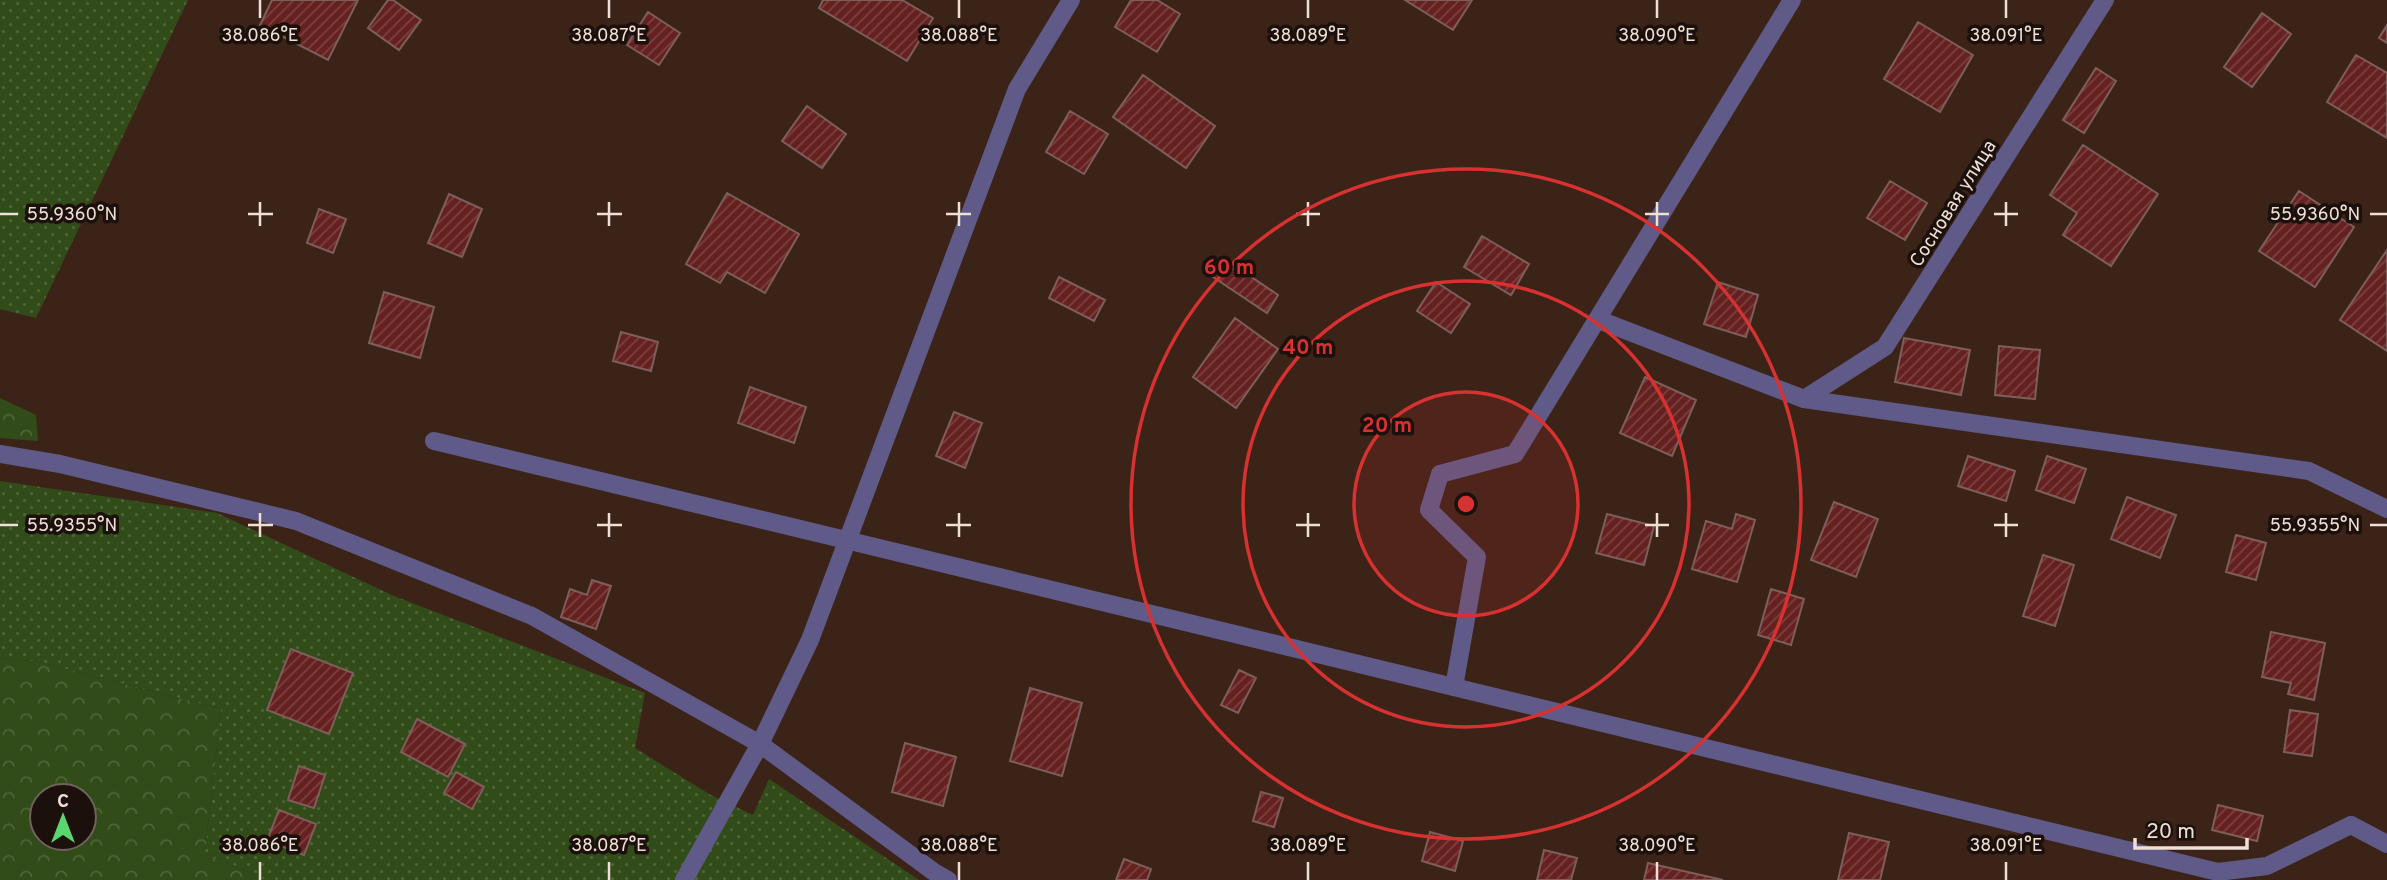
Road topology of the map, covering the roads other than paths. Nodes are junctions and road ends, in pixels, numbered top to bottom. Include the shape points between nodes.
1 (1071, 0) edge
2 (1792, 0) edge
3 (2105, 0) edge
4 (1599, 320) junction
5 (1804, 399) junction
6 (434, 441) dead end
7 (0, 454) edge
8 (2387, 509) edge
9 (846, 540) junction
10 (1454, 687) junction
11 (760, 744) junction
12 (2387, 844) edge
13 (684, 880) edge
14 (948, 880) edge

1 - 9 street via 1017,89
2 - 4 street
3 - 5 street, Сосновая улица via 1885,348
4 - 5 street
4 - 10 street via 1516,454 1440,474 1429,510 1477,557
5 - 8 street via 2309,471
6 - 9 street
7 - 11 street via 296,521 532,616
9 - 10 street
9 - 11 street via 810,640
10 - 12 street via 2218,872 2267,866 2351,825
11 - 13 street
11 - 14 street

